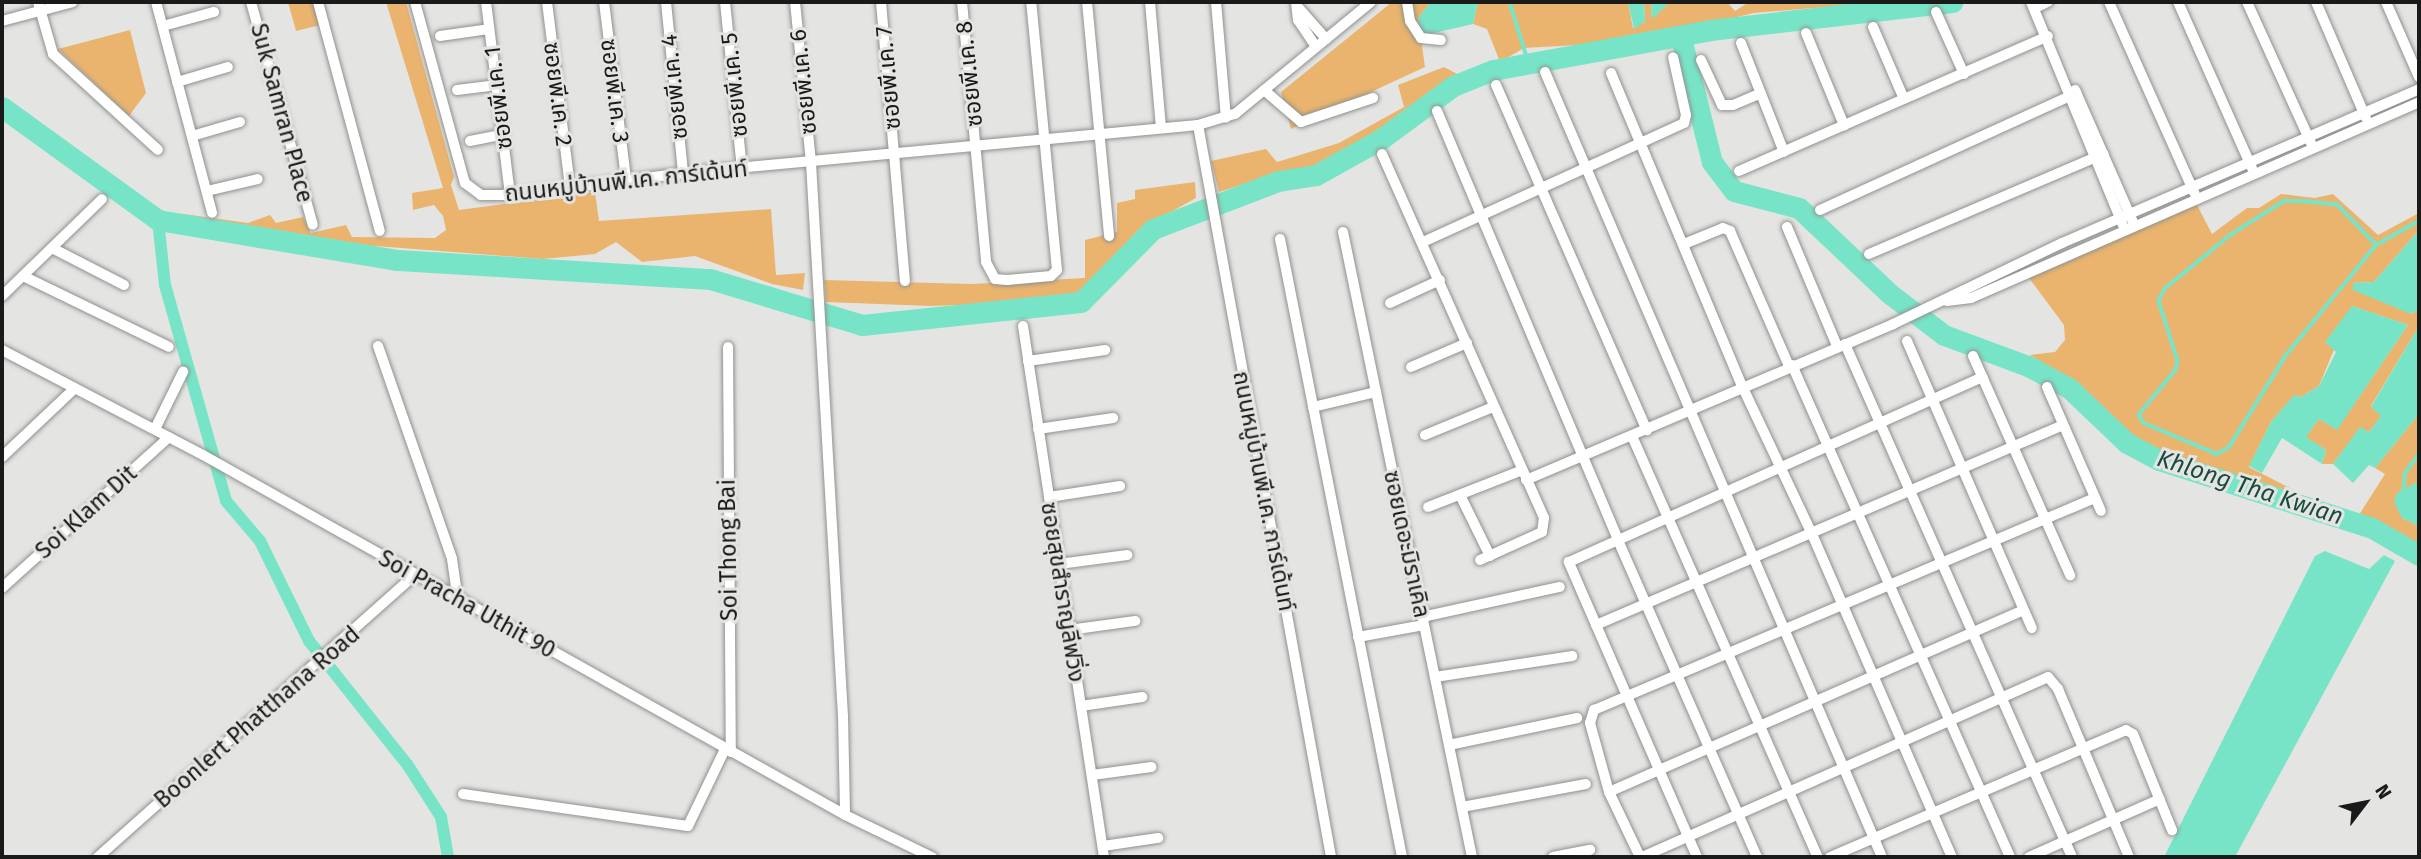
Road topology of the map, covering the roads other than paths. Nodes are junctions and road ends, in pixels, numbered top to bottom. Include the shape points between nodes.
1 (73, 2) edge
2 (156, 2) edge
3 (251, 2) edge
4 (318, 2) edge
5 (415, 2) edge
6 (486, 2) edge
7 (547, 2) edge
8 (604, 2) edge
9 (666, 2) edge
10 (725, 2) edge
11 (795, 2) edge
12 (881, 2) edge
13 (962, 2) edge
14 (1031, 2) edge
15 (1087, 2) edge
16 (1150, 2) edge
17 (1216, 2) edge
18 (1371, 2) edge
19 (1407, 2) edge
20 (2048, 2) edge
21 (2109, 2) edge
22 (2178, 2) edge
23 (2248, 2) edge
24 (2316, 2) edge
25 (2386, 2) edge
26 (1297, 4) edge
27 (2033, 4) edge
28 (39, 6) edge
29 (214, 12) dead end
30 (1936, 12) dead end
31 (2, 21) edge
32 (163, 26) junction
33 (1873, 27) dead end
34 (489, 29) junction
35 (1806, 33) dead end
36 (440, 36) dead end
37 (2048, 36) junction
38 (1326, 39) junction
39 (1441, 40) dead end
40 (1741, 44) dead end
41 (1316, 47) junction
42 (1673, 57) dead end
43 (1701, 60) dead end
44 (228, 67) dead end
45 (1545, 72) dead end
46 (1611, 73) dead end
47 (1964, 74) junction
48 (2419, 77) edge
49 (177, 82) junction
50 (496, 85) junction
51 (1496, 85) dead end
52 (2419, 89) edge
53 (457, 90) dead end
54 (1264, 90) junction
55 (1761, 93) junction
56 (2073, 95) junction
57 (1373, 97) dead end
58 (1904, 99) junction
59 (2419, 102) edge
60 (1437, 111) dead end
61 (1226, 118) junction
62 (2367, 119) junction
63 (240, 122) dead end
64 (1198, 125) junction
65 (1844, 125) junction
66 (1161, 128) junction
67 (1101, 134) junction
68 (502, 135) junction
69 (192, 136) junction
70 (1045, 140) junction
71 (470, 141) dead end
72 (1641, 142) junction
73 (2311, 143) junction
74 (976, 147) junction
75 (158, 150) dead end
76 (1784, 152) junction
77 (1382, 154) dead end
78 (896, 155) junction
79 (2099, 156) junction
80 (811, 163) junction
81 (1589, 167) junction
82 (742, 168) junction
83 (2253, 169) junction
84 (1739, 171) dead end
85 (683, 173) junction
86 (258, 179) dead end
87 (626, 179) junction
88 (570, 186) junction
89 (1541, 188) junction
90 (2192, 188) junction
91 (207, 191) junction
92 (510, 195) junction
93 (103, 199) dead end
94 (2198, 199) junction
95 (1820, 209) dead end
96 (212, 213) dead end
97 (1483, 213) junction
98 (2128, 223) junction
99 (313, 225) dead end
100 (1787, 227) dead end
101 (380, 231) dead end
102 (1343, 232) dead end
103 (1110, 236) dead end
104 (1280, 239) dead end
105 (1423, 242) junction
106 (2062, 243) junction
107 (1684, 244) junction
108 (52, 248) junction
109 (1870, 254) dead end
110 (2067, 255) junction
111 (1990, 275) junction
112 (23, 276) junction
113 (1440, 280) junction
114 (905, 281) dead end
115 (124, 285) dead end
116 (1996, 287) junction
117 (2, 296) edge
118 (1945, 301) junction
119 (1390, 303) dead end
120 (1023, 326) dead end
121 (1907, 341) dead end
122 (1467, 344) junction
123 (1841, 345) junction
124 (378, 346) dead end
125 (169, 347) dead end
126 (728, 347) dead end
127 (1105, 349) dead end
128 (2, 350) edge
129 (1973, 356) dead end
130 (1028, 361) junction
131 (1791, 365) junction
132 (1411, 367) dead end
133 (183, 372) dead end
134 (1982, 377) junction
135 (2047, 387) dead end
136 (75, 388) junction
137 (1743, 388) junction
138 (1376, 393) junction
139 (1934, 397) junction
140 (1313, 407) junction
141 (1493, 407) junction
142 (1690, 412) junction
143 (1113, 418) dead end
144 (1879, 422) junction
145 (2063, 425) junction
146 (155, 429) junction
147 (1038, 429) junction
148 (1647, 430) junction
149 (1425, 435) dead end
150 (1632, 436) junction
151 (169, 437) junction
152 (1826, 447) junction
153 (2013, 447) junction
154 (2, 457) edge
155 (1583, 457) junction
156 (1778, 468) junction
157 (1964, 468) junction
158 (1523, 476) junction
159 (1120, 486) dead end
160 (1910, 491) junction
161 (1724, 493) junction
162 (1460, 495) junction
163 (1049, 497) junction
164 (2095, 498) junction
165 (1428, 507) dead end
166 (2101, 511) dead end
167 (1857, 515) junction
168 (1665, 516) junction
169 (2045, 518) junction
170 (1812, 534) junction
171 (1616, 538) junction
172 (1995, 541) junction
173 (1127, 555) dead end
174 (1752, 559) junction
175 (1944, 563) junction
176 (1059, 564) junction
177 (414, 575) junction
178 (2070, 575) dead end
179 (1695, 584) junction
180 (1892, 585) junction
181 (1560, 587) dead end
182 (2, 588) edge
183 (458, 600) junction
184 (1648, 605) junction
185 (1844, 606) junction
186 (2024, 610) junction
187 (1135, 621) dead end
188 (1423, 621) junction
189 (1596, 625) junction
190 (2032, 628) dead end
191 (1069, 630) junction
192 (1784, 630) junction
193 (1974, 632) junction
194 (1359, 637) junction
195 (1728, 653) junction
196 (1922, 655) junction
197 (1572, 656) dead end
198 (1874, 674) junction
199 (1679, 675) junction
200 (1435, 677) junction
201 (1142, 697) dead end
202 (1627, 697) junction
203 (1813, 700) junction
204 (2004, 701) junction
205 (1081, 706) junction
206 (1577, 718) dead end
207 (1952, 723) junction
208 (1760, 724) junction
209 (1904, 744) junction
210 (1449, 745) junction
211 (1711, 745) junction
212 (2082, 747) junction
213 (728, 750) junction
214 (1151, 767) dead end
215 (1844, 769) junction
216 (1659, 770) junction
217 (2034, 770) junction
218 (1092, 775) junction
219 (1586, 785) dead end
220 (1609, 792) junction
221 (1983, 792) junction
222 (1791, 793) junction
223 (463, 794) dead end
224 (2160, 799) junction
225 (1462, 807) junction
226 (1934, 813) junction
227 (845, 815) junction
228 (1740, 815) junction
229 (2114, 820) junction
230 (2172, 830) dead end
231 (1689, 837) junction
232 (1158, 838) dead end
233 (1875, 838) junction
234 (2065, 843) junction
235 (1590, 850) dead end
236 (1103, 852) edge
237 (98, 857) edge
238 (932, 857) edge
239 (1331, 857) edge
240 (1402, 857) edge
241 (1472, 857) edge
242 (1553, 857) edge
243 (1641, 857) edge
244 (1697, 857) edge
245 (1757, 857) edge
246 (1818, 857) edge
247 (1830, 857) edge
248 (1882, 857) edge
249 (1952, 857) edge
250 (2010, 857) edge
251 (2029, 857) edge
252 (2072, 857) edge
253 (2130, 857) edge

1 - 28 street
2 - 32 street
3 - 99 street, Suk Samran Place
4 - 101 street
5 - 92 street, ถนนหมู่บ้านพี.เค. การ์เด้นท์ via 465,183 481,195
6 - 34 street, ซอยพี.เค. 1
7 - 88 street, ซอยพี.เค. 2
8 - 87 street, ซอยพี.เค. 3
9 - 85 street, ซอยพี.เค. 4
10 - 82 street, ซอยพี.เค. 5
11 - 80 street, ซอยพี.เค. 6
12 - 78 street, ซอยพี.เค. 7
13 - 74 street, ซอยพี.เค. 8
14 - 70 street
15 - 67 street
16 - 66 street
17 - 61 street
18 - 38 street, ถนนหมู่บ้านพี.เค. การ์เด้นท์
19 - 39 street via 1410,21 1421,38
20 - 27 street
21 - 90 street
22 - 83 street
23 - 73 street
24 - 62 street
25 - 48 street
26 - 38 street
26 - 41 street via 1298,20
27 - 37 street
28 - 31 street
28 - 75 street via 53,54
29 - 32 street
30 - 47 street
32 - 49 street
33 - 58 street
34 - 36 street
34 - 50 street, ซอยพี.เค. 1
35 - 65 street
37 - 47 street
37 - 56 street
38 - 41 street, ถนนหมู่บ้านพี.เค. การ์เด้นท์
40 - 55 street
41 - 54 street, ถนนหมู่บ้านพี.เค. การ์เด้นท์
42 - 72 street via 1687,120
43 - 55 street via 1722,104 1733,105
44 - 49 street
45 - 81 street
46 - 72 street
47 - 58 street
49 - 69 street
50 - 53 street
50 - 68 street, ซอยพี.เค. 1
51 - 89 street
52 - 62 street
54 - 57 street via 1301,122
54 - 61 street, ถนนหมู่บ้านพี.เค. การ์เด้นท์
55 - 76 street
56 - 79 street
56 - 95 street
58 - 65 street
59 - 62 street
60 - 97 street
61 - 64 street, ถนนหมู่บ้านพี.เค. การ์เด้นท์
62 - 73 street
63 - 69 street
64 - 66 street, ถนนหมู่บ้านพี.เค. การ์เด้นท์
64 - 239 street, ถนนหมู่บ้านพี.เค. การ์เด้นท์
65 - 76 street
66 - 67 street, ถนนหมู่บ้านพี.เค. การ์เด้นท์
67 - 70 street, ถนนหมู่บ้านพี.เค. การ์เด้นท์
67 - 103 street
68 - 71 street
68 - 92 street, ซอยพี.เค. 1
69 - 91 street
70 - 74 street, ถนนหมู่บ้านพี.เค. การ์เด้นท์
70 - 74 street, ซอยพี.เค. 8 via 1057,270 1040,278 995,279 990,271
72 - 81 street
72 - 107 street
73 - 83 street
74 - 78 street, ถนนหมู่บ้านพี.เค. การ์เด้นท์
76 - 84 street
77 - 105 street
78 - 80 street, ถนนหมู่บ้านพี.เค. การ์เด้นท์
78 - 114 street, ซอยพี.เค. 7
79 - 98 street
79 - 109 street
80 - 82 street, ถนนหมู่บ้านพี.เค. การ์เด้นท์
80 - 227 street
81 - 89 street
81 - 142 street
82 - 85 street, ถนนหมู่บ้านพี.เค. การ์เด้นท์
83 - 90 street
83 - 94 street
85 - 87 street, ถนนหมู่บ้านพี.เค. การ์เด้นท์
86 - 91 street
87 - 88 street, ถนนหมู่บ้านพี.เค. การ์เด้นท์
88 - 92 street, ถนนหมู่บ้านพี.เค. การ์เด้นท์
89 - 97 street
89 - 148 street
90 - 94 street
90 - 98 street
91 - 96 street
93 - 108 street
94 - 98 street
97 - 105 street
97 - 155 street
98 - 106 street
98 - 110 street
100 - 123 street
102 - 138 street, ซอยเดอะมิราเคิล
104 - 140 street
105 - 113 street
106 - 110 street
106 - 111 street
107 - 131 street via 1723,228 1730,231
107 - 137 street
108 - 112 street
108 - 115 street
110 - 116 street
111 - 116 street
111 - 118 street
112 - 117 street
112 - 125 street
113 - 119 street
113 - 122 street
116 - 118 street via 1971,298
118 - 123 street
120 - 130 street, ซอยสุขสำราญลีฟวิ่ง
121 - 139 street
122 - 132 street
122 - 141 street
123 - 131 street
123 - 144 street
124 - 183 street via 452,559
126 - 213 street, Soi Thong Bai
127 - 130 street
128 - 136 street, Soi Pracha Uthit 90
129 - 134 street
130 - 147 street, ซอยสุขสำราญลีฟวิ่ง
131 - 137 street
131 - 152 street
133 - 146 street
134 - 139 street
134 - 153 street
135 - 145 street
136 - 146 street, Soi Pracha Uthit 90
136 - 154 street
137 - 142 street
137 - 156 street
138 - 140 street
138 - 188 street, ซอยเดอะมิราเคิล
139 - 144 street
139 - 157 street
140 - 194 street
141 - 149 street
141 - 158 street
142 - 148 street
142 - 161 street
143 - 147 street
144 - 152 street
144 - 160 street
145 - 153 street
145 - 164 street
146 - 151 street, Soi Pracha Uthit 90
147 - 163 street, ซอยสุขสำราญลีฟวิ่ง
148 - 150 street
150 - 155 street
150 - 168 street
151 - 177 street, Soi Pracha Uthit 90
151 - 182 street, Soi Klam Dit
152 - 156 street
152 - 167 street
153 - 157 street
153 - 169 street
155 - 158 street
155 - 171 street
156 - 161 street
156 - 170 street
157 - 160 street
157 - 172 street
158 - 162 street
158 - 162 street via 1541,507 1544,528 1485,558
159 - 163 street
160 - 167 street
160 - 175 street
161 - 168 street
161 - 174 street
162 - 165 street
163 - 176 street, ซอยสุขสำราญลีฟวิ่ง
164 - 166 street
164 - 169 street
167 - 170 street
167 - 180 street
168 - 171 street
168 - 179 street
169 - 172 street
169 - 178 street
170 - 174 street
170 - 185 street
171 - 184 street
171 - 189 street via 1569,562
172 - 175 street
172 - 186 street
173 - 176 street
174 - 179 street
174 - 192 street
175 - 180 street
175 - 193 street
176 - 191 street, ซอยสุขสำราญลีฟวิ่ง
177 - 183 street, Soi Pracha Uthit 90
177 - 237 street, Boonlert Phatthana Road
179 - 184 street
179 - 195 street
180 - 185 street
180 - 196 street
181 - 188 street
183 - 213 street, Soi Pracha Uthit 90
184 - 189 street
184 - 199 street
185 - 192 street
185 - 198 street
186 - 190 street
186 - 193 street
187 - 191 street
188 - 194 street
188 - 200 street, ซอยเดอะมิราเคิล
189 - 202 street
191 - 205 street, ซอยสุขสำราญลีฟวิ่ง
192 - 195 street
192 - 203 street
193 - 196 street
193 - 204 street
194 - 240 street
195 - 199 street
195 - 208 street
196 - 198 street
196 - 207 street
197 - 200 street
198 - 203 street
198 - 209 street
199 - 202 street
199 - 211 street
200 - 210 street, ซอยเดอะมิราเคิล
201 - 205 street
202 - 216 street
202 - 220 street via 1590,715
203 - 208 street
203 - 215 street
204 - 207 street
204 - 212 street via 2048,677 2058,689
204 - 217 street
205 - 218 street, ซอยสุขสำราญลีฟวิ่ง
206 - 210 street
207 - 209 street
207 - 221 street
208 - 211 street
208 - 222 street
209 - 215 street
209 - 226 street
210 - 225 street, ซอยเดอะมิราเคิล
211 - 216 street
211 - 228 street
212 - 217 street
212 - 224 street via 2129,730
212 - 229 street
213 - 223 street via 688,826
213 - 227 street, Soi Pracha Uthit 90
214 - 218 street
215 - 222 street
215 - 233 street
216 - 220 street
216 - 231 street
217 - 221 street
217 - 234 street
218 - 236 street, ซอยสุขสำราญลีฟวิ่ง
219 - 225 street
220 - 243 street
221 - 226 street
221 - 250 street
222 - 228 street
222 - 246 street
224 - 229 street
224 - 230 street
225 - 241 street, ซอยเดอะมิราเคิล
226 - 233 street
226 - 249 street
227 - 238 street, Soi Pracha Uthit 90
228 - 231 street
228 - 245 street
229 - 234 street
229 - 253 street
231 - 243 street
231 - 244 street
232 - 236 street
233 - 247 street
233 - 248 street
234 - 251 street
234 - 252 street
235 - 242 street

